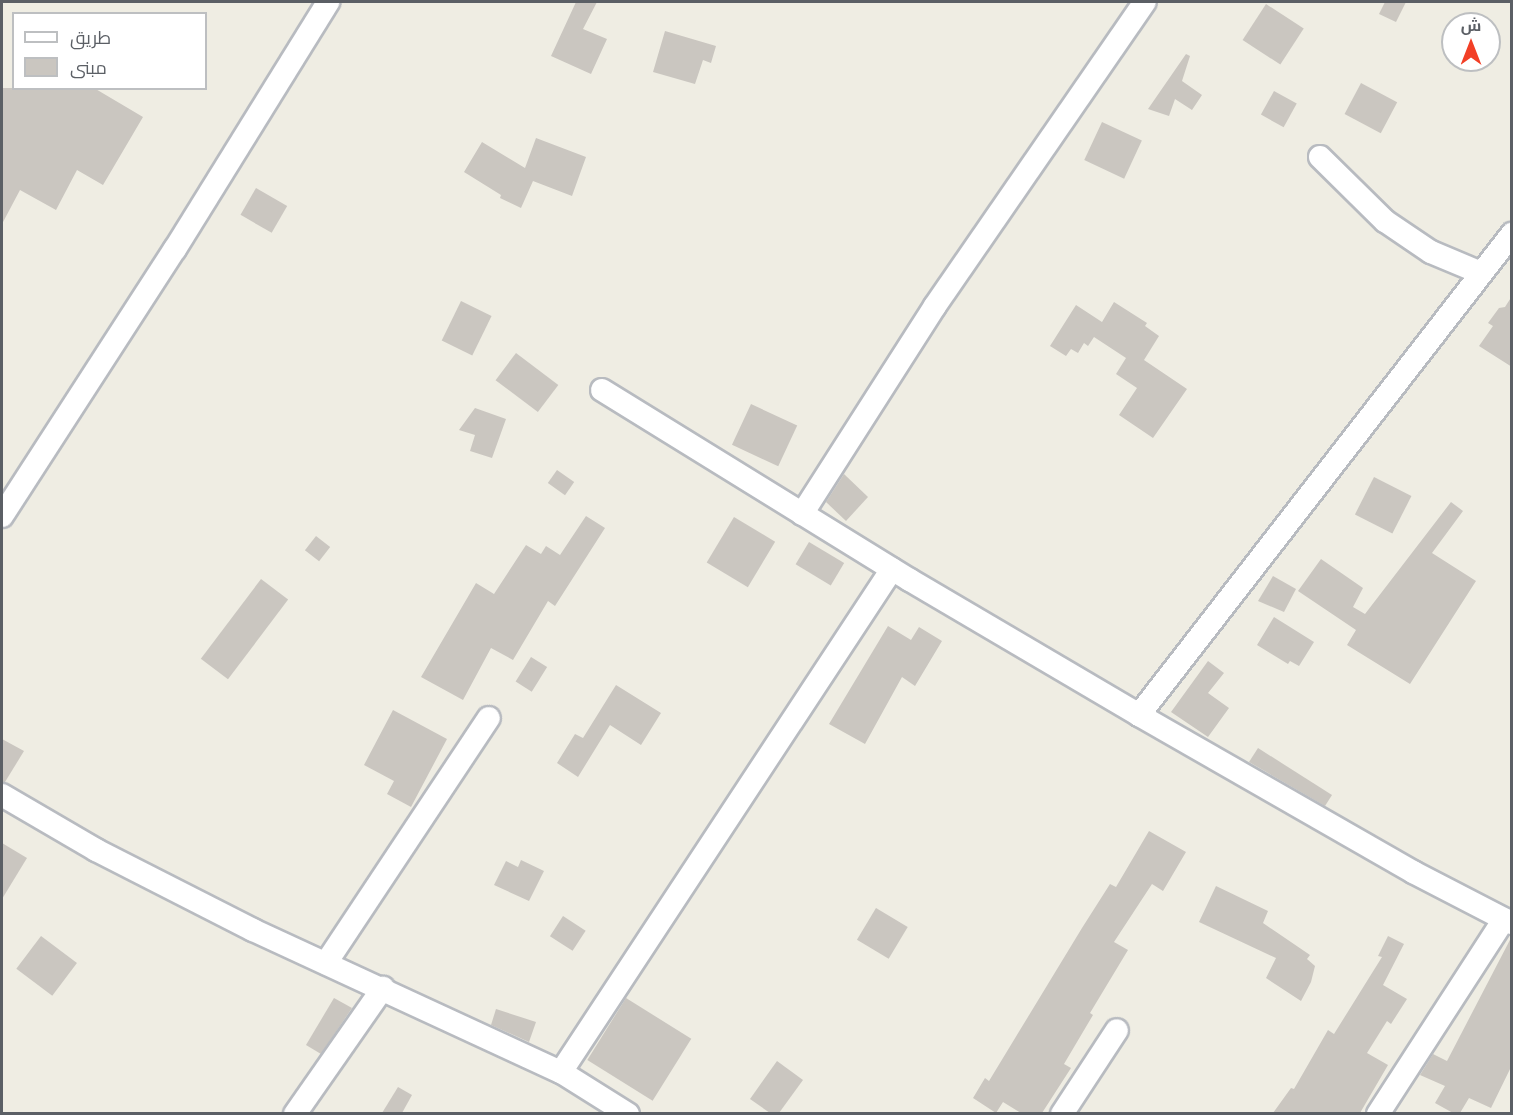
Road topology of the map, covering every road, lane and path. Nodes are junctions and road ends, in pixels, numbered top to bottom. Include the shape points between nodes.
1 (328, 2) edge
2 (1145, 2) edge
3 (1320, 157) dead end
4 (1512, 234) edge
5 (1481, 273) junction
6 (602, 390) dead end
7 (802, 514) junction
8 (2, 516) edge
9 (892, 569) junction
10 (1139, 715) junction
11 (489, 718) dead end
12 (2, 795) edge
13 (1508, 921) edge
14 (326, 963) junction
15 (383, 988) junction
16 (1117, 1030) dead end
17 (561, 1072) junction
18 (295, 1113) edge
19 (628, 1113) edge
20 (1062, 1113) edge
21 (1378, 1113) edge

1 - 8 street via 175,249
2 - 7 street via 935,306
3 - 5 street via 1385,221 1431,252
4 - 5 street
5 - 10 street
6 - 7 street
7 - 9 street
9 - 10 street
9 - 17 street
10 - 13 street via 1413,872
11 - 14 street
12 - 14 street via 96,850
13 - 21 street
14 - 15 street
15 - 17 street
15 - 18 street
16 - 20 street
17 - 19 street

